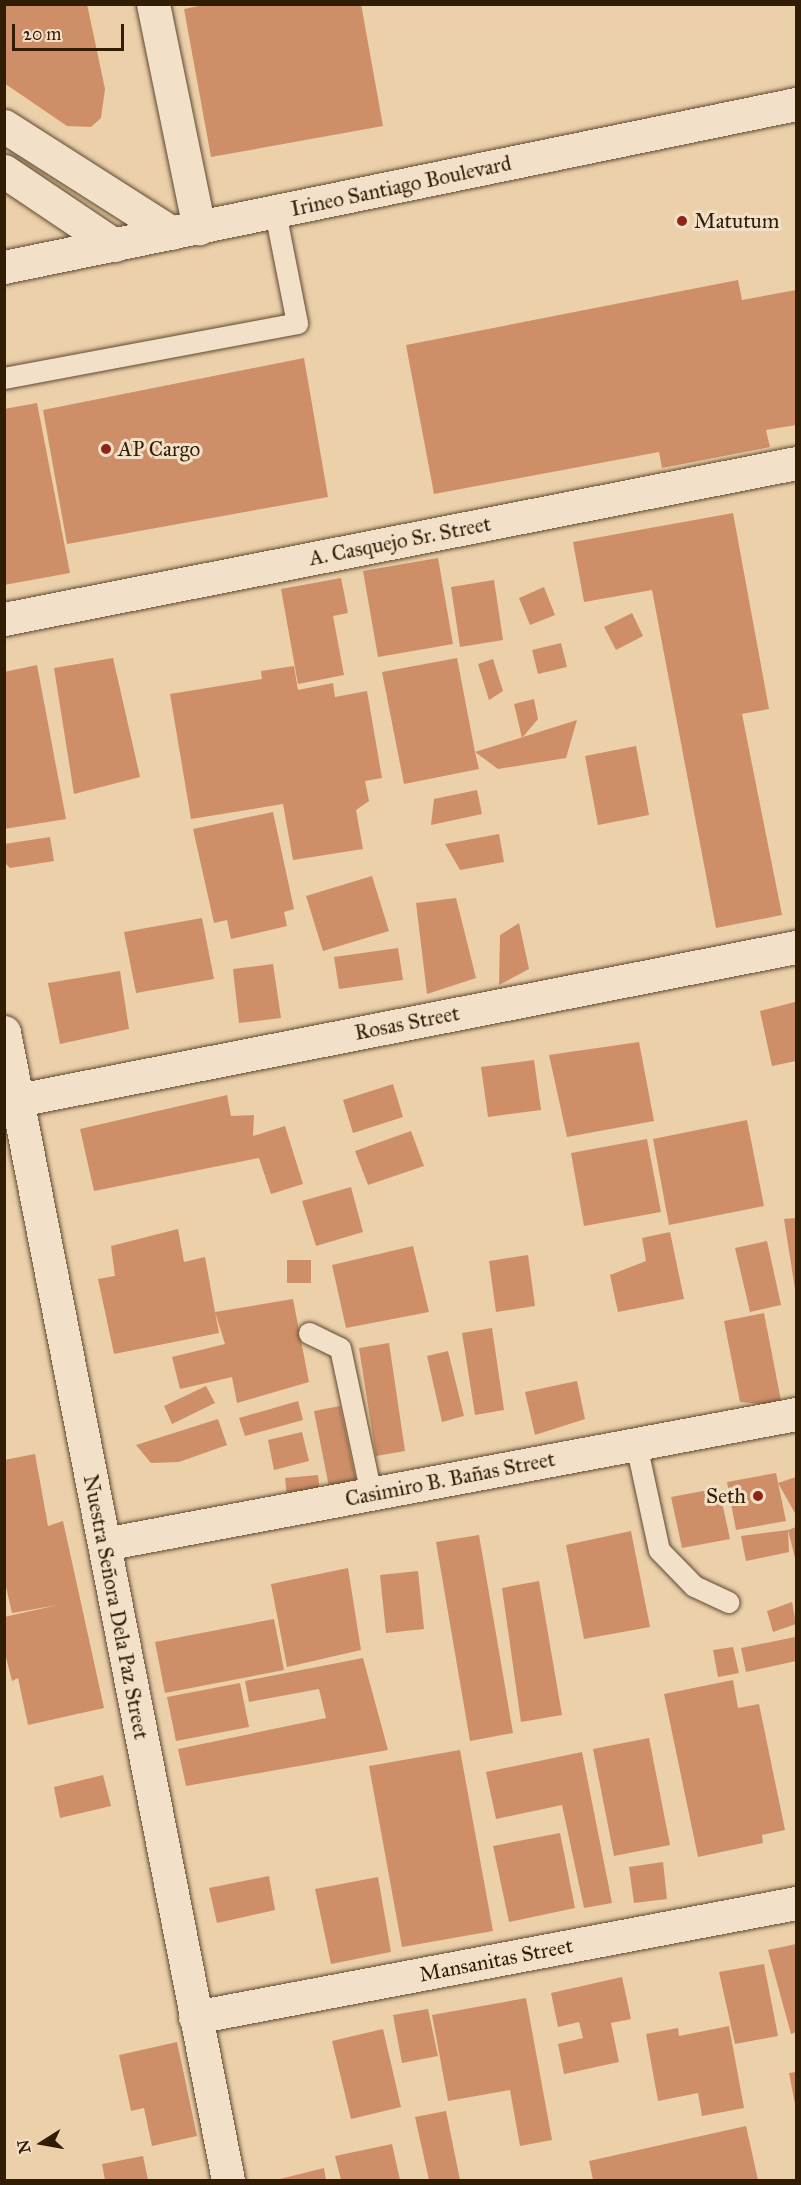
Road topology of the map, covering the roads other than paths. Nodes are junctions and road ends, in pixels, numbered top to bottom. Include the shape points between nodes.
1 (153, 4) edge
2 (796, 104) edge
3 (4, 126) edge
4 (4, 171) edge
5 (275, 212) junction
6 (186, 231) junction
7 (114, 245) junction
8 (4, 267) edge
9 (4, 378) edge
10 (796, 463) edge
11 (4, 619) edge
12 (796, 947) edge
13 (4, 1032) edge
14 (18, 1100) junction
15 (309, 1333) dead end
16 (796, 1414) edge
17 (636, 1444) junction
18 (371, 1494) junction
19 (104, 1545) junction
20 (728, 1602) dead end
21 (796, 1903) edge
22 (195, 2017) junction
23 (228, 2181) edge

1 - 6 street
2 - 5 street, Irineo Santiago Boulevard
3 - 6 street
4 - 7 street
5 - 6 street, Irineo Santiago Boulevard
5 - 9 lane via 297,323
6 - 7 street, Irineo Santiago Boulevard
7 - 8 street, Irineo Santiago Boulevard
10 - 11 street, A. Casquejo Sr. Street
12 - 14 street, Rosas Street
13 - 14 street, Nuestra Señora Dela Paz Street
14 - 19 street, Nuestra Señora Dela Paz Street
15 - 18 lane via 340,1348
16 - 17 street, Casimiro B. Bañas Street
17 - 18 street, Casimiro B. Bañas Street
17 - 20 lane via 660,1550 676,1572
18 - 19 street, Casimiro B. Bañas Street
19 - 22 street, Nuestra Señora Dela Paz Street
21 - 22 street, Mansanitas Street
22 - 23 street, Nuestra Señora Dela Paz Street

